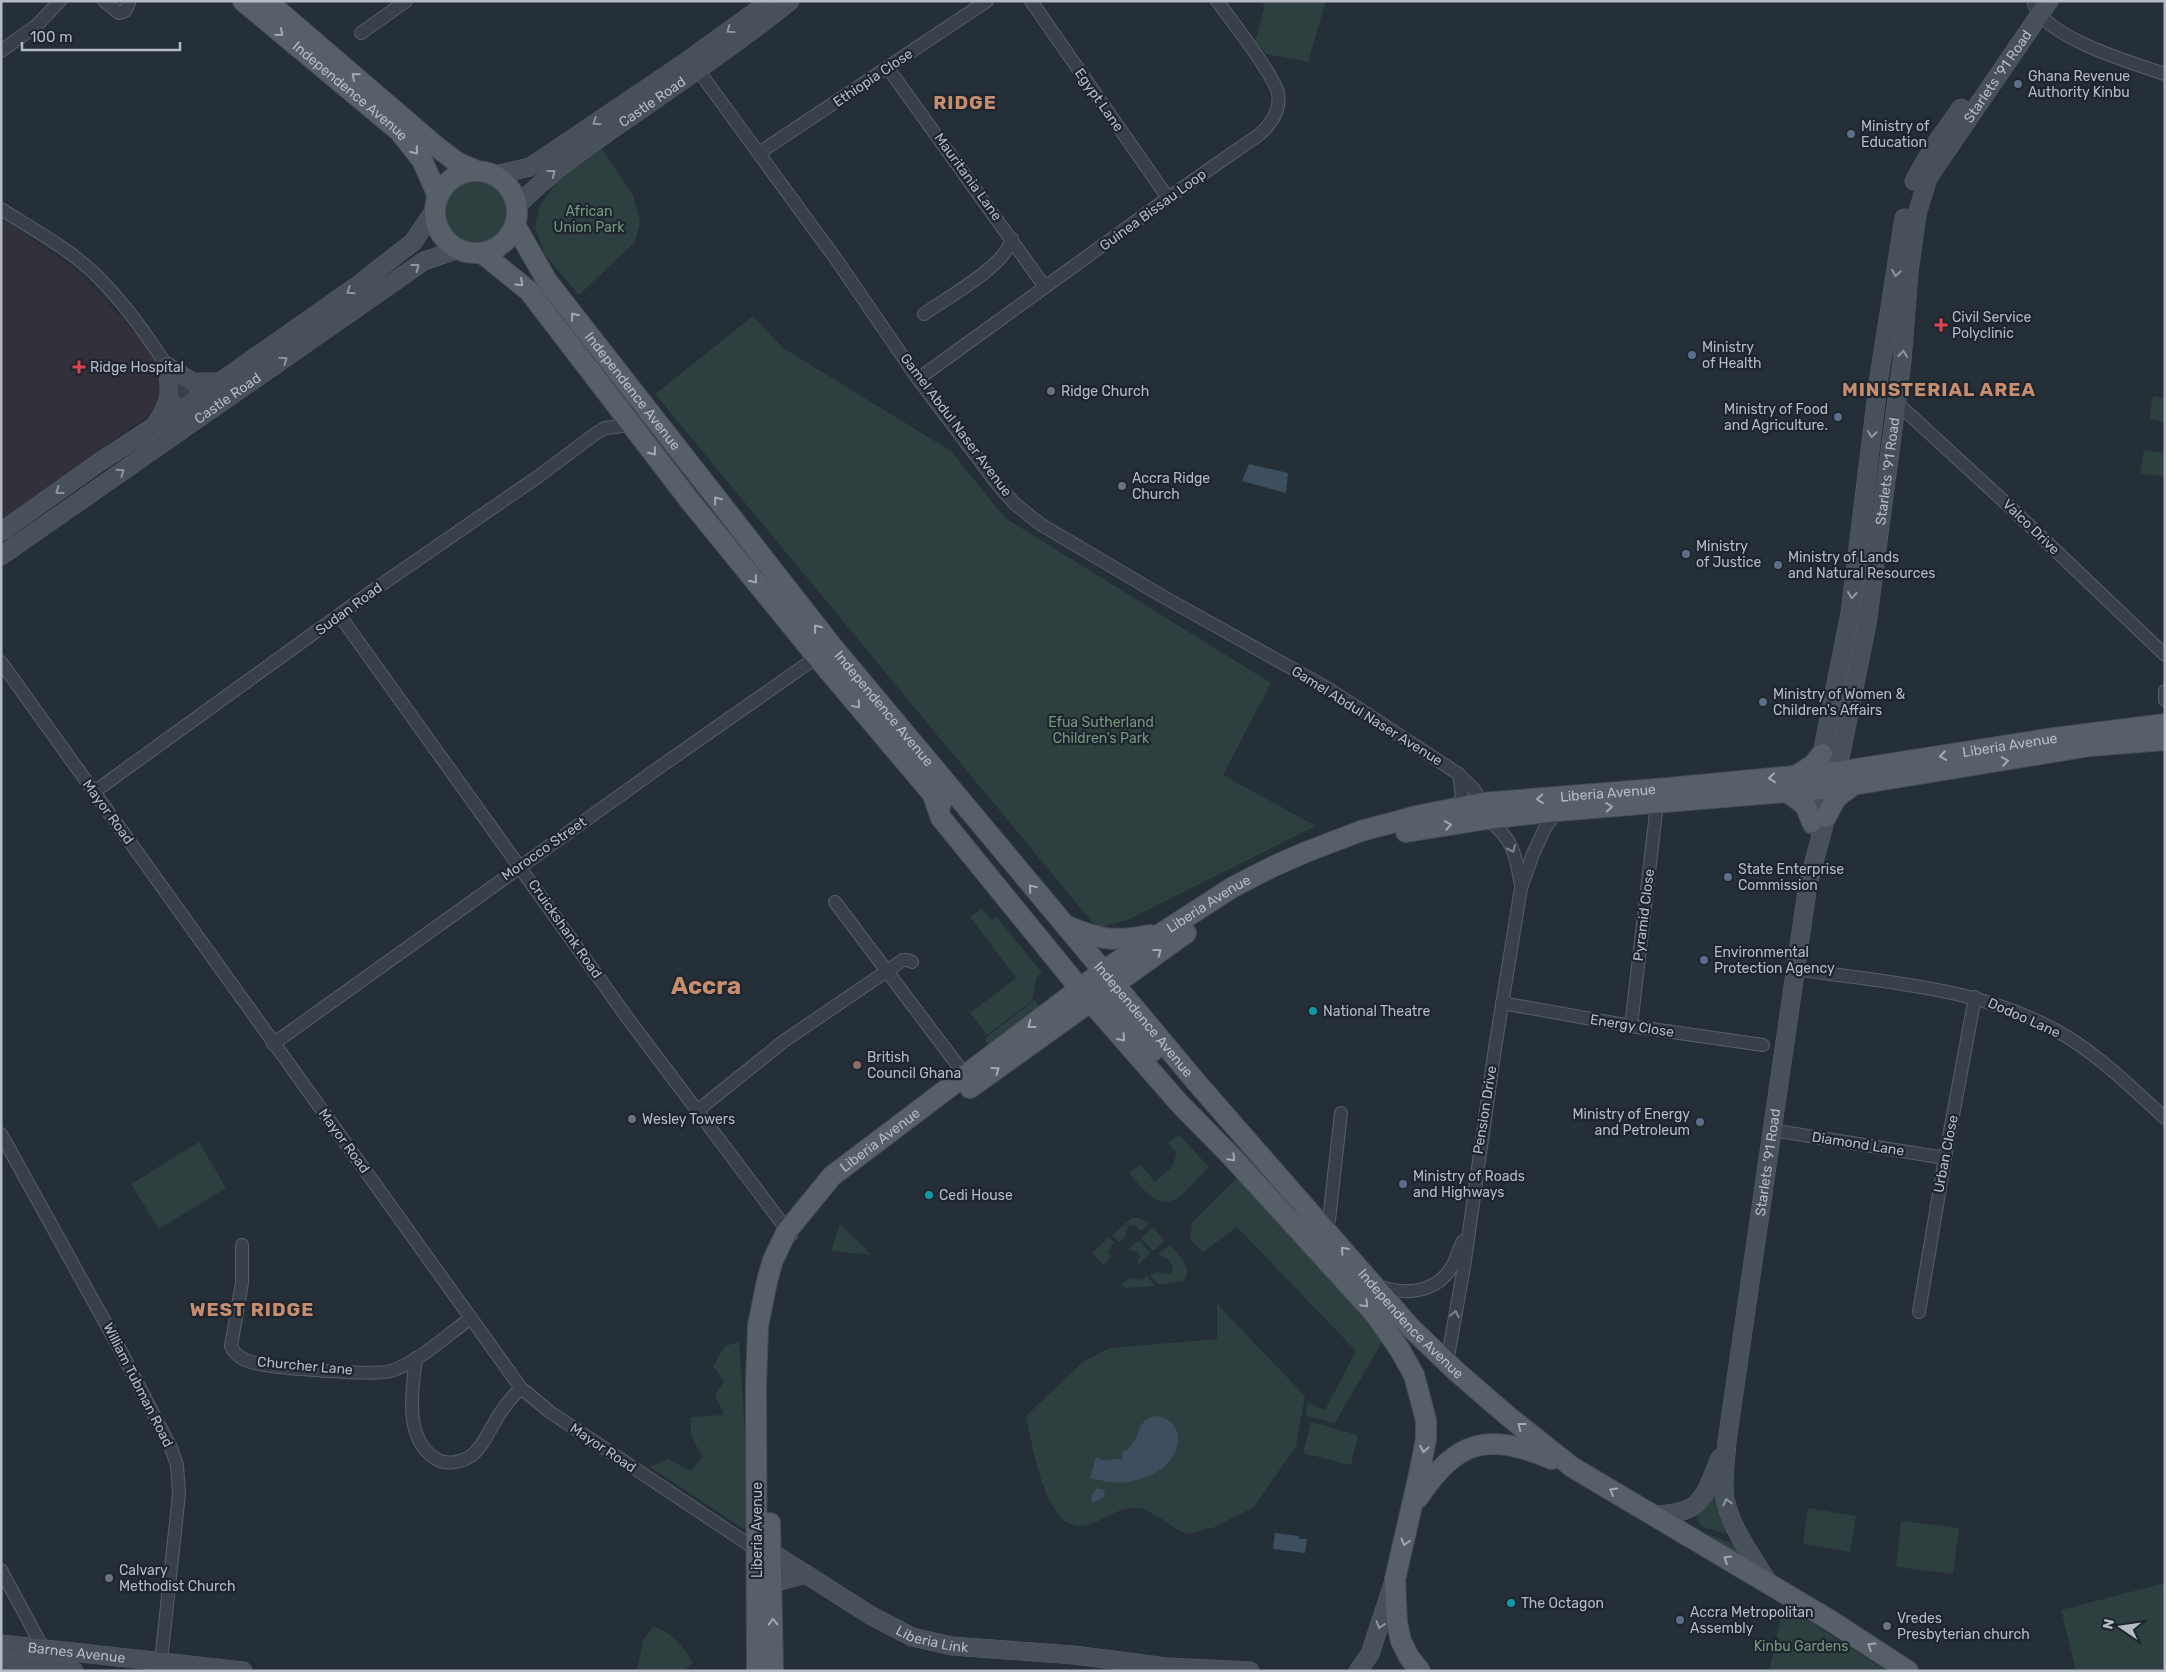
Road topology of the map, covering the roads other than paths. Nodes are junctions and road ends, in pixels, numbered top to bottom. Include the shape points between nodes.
1 (60, 1) edge
2 (104, 1) edge
3 (243, 1) edge
4 (268, 1) edge
5 (406, 1) edge
6 (770, 1) edge
7 (790, 1) edge
8 (987, 1) edge
9 (1031, 1) edge
10 (1217, 1) edge
11 (129, 3) dead end
12 (2039, 5) edge
13 (361, 34) dead end
14 (1, 52) edge
15 (888, 68) junction
16 (698, 70) junction
17 (2165, 74) edge
18 (759, 153) junction
19 (475, 170) junction
20 (495, 175) junction
21 (1168, 198) junction
22 (436, 203) junction
23 (1, 209) edge
24 (516, 215) junction
25 (1012, 239) junction
26 (458, 249) junction
27 (482, 253) junction
28 (1045, 287) junction
29 (924, 314) dead end
30 (167, 366) junction
31 (1879, 377) junction
32 (918, 379) junction
33 (219, 382) junction
34 (614, 402) junction
35 (1896, 402) junction
36 (190, 403) junction
37 (200, 419) junction
38 (155, 425) junction
39 (631, 425) junction
40 (605, 428) junction
41 (1892, 435) junction
42 (1, 532) edge
43 (1, 556) edge
44 (340, 616) junction
45 (2165, 654) edge
46 (817, 657) junction
47 (1, 662) edge
48 (2165, 691) edge
49 (2165, 700) edge
50 (2165, 724) edge
51 (2165, 740) edge
52 (1459, 774) junction
53 (1830, 777) junction
54 (1791, 784) junction
55 (94, 792) junction
56 (1657, 804) junction
57 (1456, 808) junction
58 (1485, 811) junction
59 (1557, 811) junction
60 (1819, 819) junction
61 (520, 866) junction
62 (1522, 888) junction
63 (835, 902) dead end
64 (1063, 925) junction
65 (1164, 932) junction
66 (912, 962) dead end
67 (1796, 969) junction
68 (887, 972) junction
69 (1097, 986) junction
70 (1975, 997) junction
71 (1502, 1003) junction
72 (1631, 1026) junction
73 (273, 1044) junction
74 (1763, 1045) dead end
75 (965, 1075) junction
76 (697, 1111) junction
77 (1341, 1113) dead end
78 (2165, 1118) edge
79 (1772, 1130) junction
80 (1, 1134) edge
81 (1945, 1158) junction
82 (1329, 1220) dead end
83 (1467, 1232) junction
84 (791, 1235) junction
85 (242, 1245) dead end
86 (1372, 1284) junction
87 (1919, 1312) dead end
88 (471, 1318) junction
89 (416, 1358) junction
90 (1447, 1362) junction
91 (521, 1388) junction
92 (1727, 1441) junction
93 (1572, 1467) junction
94 (1413, 1504) junction
95 (1653, 1515) junction
96 (764, 1551) junction
97 (1, 1570) edge
98 (806, 1574) junction
99 (1395, 1579) junction
100 (772, 1583) junction
101 (1769, 1584) junction
102 (1, 1644) edge
103 (43, 1648) junction
104 (1074, 1655) junction
105 (161, 1661) junction
106 (1, 1663) edge
107 (1895, 1664) edge
108 (1159, 1666) junction
109 (74, 1671) edge
110 (243, 1671) edge
111 (757, 1671) edge
112 (773, 1671) edge
113 (1092, 1671) edge
114 (1120, 1671) edge
115 (1250, 1671) edge
116 (1358, 1671) edge
117 (1420, 1671) edge
118 (1908, 1671) edge

1 - 14 street via 36,26
2 - 11 street via 119,13 125,11
3 -> 22 main road, Independence Avenue via 399,131 422,160
19 -> 4 main road, Independence Avenue via 437,147
5 - 13 street
6 -> 20 main road, Castle Road via 530,167
7 - 16 main road, Castle Road
8 - 15 street, Ethiopia Close
9 - 21 street, Egypt Lane
10 - 21 street, Guinea Bissau Loop via 1275,84 1278,93 1276,114 1260,134
12 - 17 street via 2059,30 2094,49
12 -> 31 main road, Starlets '91 Road via 1934,146 1910,190
35 -> 12 main road, Starlets '91 Road via 1913,240 1923,192 1938,162
15 - 18 street, Ethiopia Close
15 - 25 street, Mauritania Lane
16 - 18 street, Gamel Abdul Naser Avenue
24 -> 16 main road, Castle Road via 538,184
18 - 32 street, Gamel Abdul Naser Avenue
19 - 20 main road
19 - 22 main road via 460,173 447,182
20 - 24 main road via 513,193
21 - 28 street, Guinea Bissau Loop
22 - 26 main road via 437,226 446,240
22 -> 33 main road, Castle Road via 412,242 395,257
23 - 30 street via 98,276
24 - 27 main road via 510,235 503,244
64 -> 24 main road, Independence Avenue via 819,631 547,281
25 - 28 street, Mauritania Lane
25 - 29 street via 1004,256 990,268
26 - 27 main road
37 -> 26 main road, Castle Road via 424,261
27 -> 34 main road, Independence Avenue via 529,291
28 - 32 street, Guinea Bissau Loop
30 - 33 main road via 193,382
30 - 36 street
30 - 38 main road via 170,393 164,412
31 - 41 main road via 1890,386 1888,422
31 -> 53 main road, Starlets '91 Road
32 - 52 street, Gamel Abdul Naser Avenue via 999,486 1040,524 1213,626 1329,689
33 - 36 main road, Castle Road
34 - 39 main road, Independence Avenue
34 - 40 street
35 - 41 main road, Starlets '91 Road
35 - 45 street, Valco Drive
36 - 37 street
36 - 38 main road, Castle Road
43 -> 37 main road, Castle Road
38 -> 42 main road, Castle Road
39 - 40 street, Sudan Road
39 -> 46 main road, Independence Avenue
40 - 44 street, Sudan Road
41 - 53 main road, Starlets '91 Road via 1866,624
44 - 55 street, Sudan Road
44 - 61 street, Cruickshank Road
46 - 61 street, Morocco Street
46 -> 69 main road, Independence Avenue
47 - 55 street, Mayor Road
48 - 49 street
50 -> 53 main road, Liberia Avenue via 2048,738
53 -> 51 main road, Liberia Avenue
52 - 57 street via 1462,796
52 - 58 street, Gamel Abdul Naser Avenue via 1472,788
53 - 54 main road, Liberia Avenue
53 - 54 main road via 1813,765
53 - 60 main road, Starlets '91 Road
53 - 60 main road via 1836,798
54 - 56 main road, Liberia Avenue
54 -> 58 main road, Liberia Avenue
54 - 60 main road
55 - 73 street, Mayor Road
59 -> 56 main road, Liberia Avenue
56 - 72 street, Pyramid Close
57 - 58 main road, Liberia Avenue
57 - 65 main road, Liberia Avenue via 1361,831 1306,852 1233,887
58 - 59 main road, Liberia Avenue
58 -> 62 street, Pension Drive via 1502,830 1515,853
69 -> 58 main road, Liberia Avenue via 1250,892 1308,864 1358,845
59 - 62 street, Pension Drive via 1537,845
60 - 67 main road, Starlets '91 Road
61 - 73 street, Morocco Street
61 - 76 street, Cruickshank Road via 628,1020
62 - 71 street, Pension Drive
63 - 68 street
64 - 65 main road via 1093,937 1111,940
64 - 69 main road, Independence Avenue
65 - 69 main road, Liberia Avenue
66 - 68 street via 904,960
67 - 70 street, Dodoo Lane
67 - 79 main road, Starlets '91 Road
68 - 75 street
68 - 76 street via 784,1041
69 -> 75 main road, Liberia Avenue
84 -> 69 main road, Liberia Avenue via 861,1167
86 -> 69 main road, Independence Avenue via 1222,1113
69 -> 94 main road, Independence Avenue via 1178,1103 1232,1157 1375,1314 1400,1350 1414,1376 1426,1420 1426,1440
70 - 78 street, Dodoo Lane via 2018,1012 2069,1038 2113,1070
70 - 81 street, Urban Close
71 - 72 street, Energy Close
71 - 83 street, Pension Drive
72 - 74 street, Energy Close
73 - 88 street, Mayor Road
75 - 84 main road, Liberia Avenue via 832,1176
76 - 84 street, Cruickshank Road
77 - 82 street
79 - 81 street, Diamond Lane
79 - 92 main road, Starlets '91 Road
80 - 105 street, William Tubman Road via 116,1342 171,1448 177,1466 179,1494
81 - 87 street, Urban Close
83 - 86 street via 1453,1264 1432,1287 1408,1293
90 -> 83 street, Pension Drive
84 - 96 main road, Liberia Avenue via 770,1315
85 - 89 street, Churcher Lane via 242,1283 231,1341 238,1356 255,1364 380,1372 389,1372
86 - 90 main road, Independence Avenue
88 - 89 street, Churcher Lane
88 - 91 street, Mayor Road
89 - 91 street via 412,1398 416,1432 426,1451 442,1462 456,1462 471,1455
93 -> 90 main road, Independence Avenue
91 - 96 street, Mayor Road via 550,1412
92 - 95 main road, Starlets '91 Road via 1698,1504 1674,1515
101 -> 92 main road, Starlets '91 Road via 1733,1524 1725,1499
93 - 94 main road via 1515,1445 1487,1444 1470,1449 1443,1465
95 -> 93 main road, Independence Avenue
94 -> 99 main road, Independence Avenue
101 -> 95 main road, Independence Avenue
96 - 98 main road, Liberia Link
96 - 100 main road, Liberia Avenue
96 - 111 main road, Liberia Avenue
97 - 103 street
98 - 100 main road
98 - 104 main road, Liberia Link via 870,1615 912,1637 952,1646
99 -> 116 main road via 1370,1654
99 - 117 main road, Independence Avenue via 1401,1641
112 -> 100 main road, Liberia Avenue
107 -> 101 main road, Independence Avenue
102 - 103 main road, Barnes Avenue
103 - 105 main road, Barnes Avenue
104 - 108 main road, Liberia Link
104 - 113 main road via 1088,1664
105 - 110 main road, Barnes Avenue
106 - 109 main road, Barnes Avenue
107 - 118 main road, Independence Avenue
108 - 114 main road
108 - 115 main road

